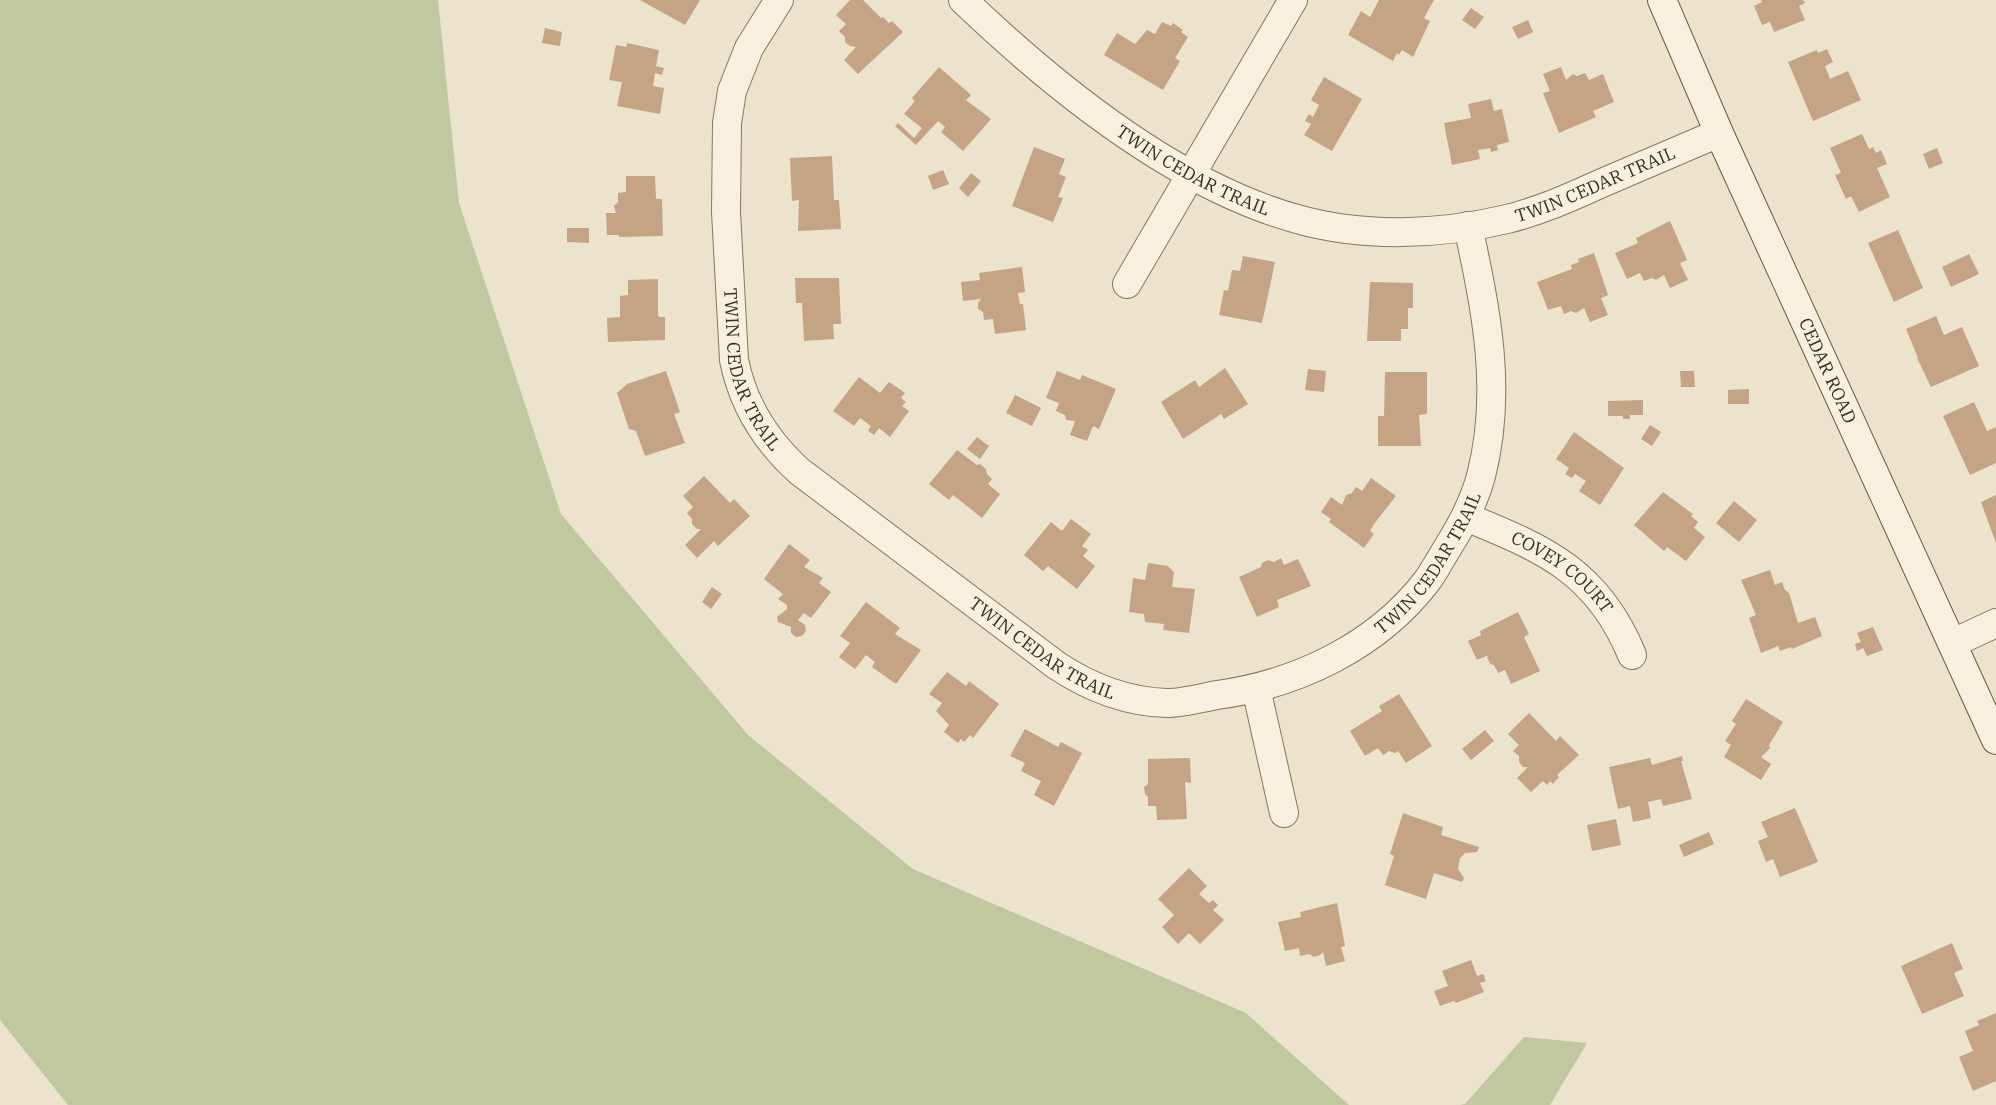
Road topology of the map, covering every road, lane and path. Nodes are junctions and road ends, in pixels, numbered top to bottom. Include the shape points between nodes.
1 (779, 0) edge
2 (963, 0) edge
3 (1293, 0) edge
4 (1662, 0) edge
5 (1719, 133) junction
6 (1190, 174) junction
7 (1468, 226) junction
8 (1127, 284) dead end
9 (1466, 517) junction
10 (1996, 623) edge
11 (1953, 643) junction
12 (1632, 655) dead end
13 (1256, 688) junction
14 (1996, 740) edge
15 (1284, 812) dead end

1 - 13 street, TWIN CEDAR TRAIL via 749,48 732,91 727,123 726,212 737,376 759,425 778,453 1068,673 1103,691 1168,703
2 - 6 street, TWIN CEDAR TRAIL via 1057,84
3 - 6 street
4 - 5 street, CEDAR ROAD
5 - 7 street, TWIN CEDAR TRAIL via 1551,205 1508,219
5 - 11 street, CEDAR ROAD
6 - 7 street, TWIN CEDAR TRAIL via 1260,207 1298,220 1357,230 1402,232
6 - 8 street
7 - 9 street, TWIN CEDAR TRAIL via 1488,332 1493,406 1481,477
9 - 12 street, COVEY COURT via 1527,544 1572,570 1592,588 1614,616
9 - 13 street, TWIN CEDAR TRAIL via 1428,580 1401,610 1331,660
10 - 11 street
11 - 14 street, CEDAR ROAD
13 - 15 street

